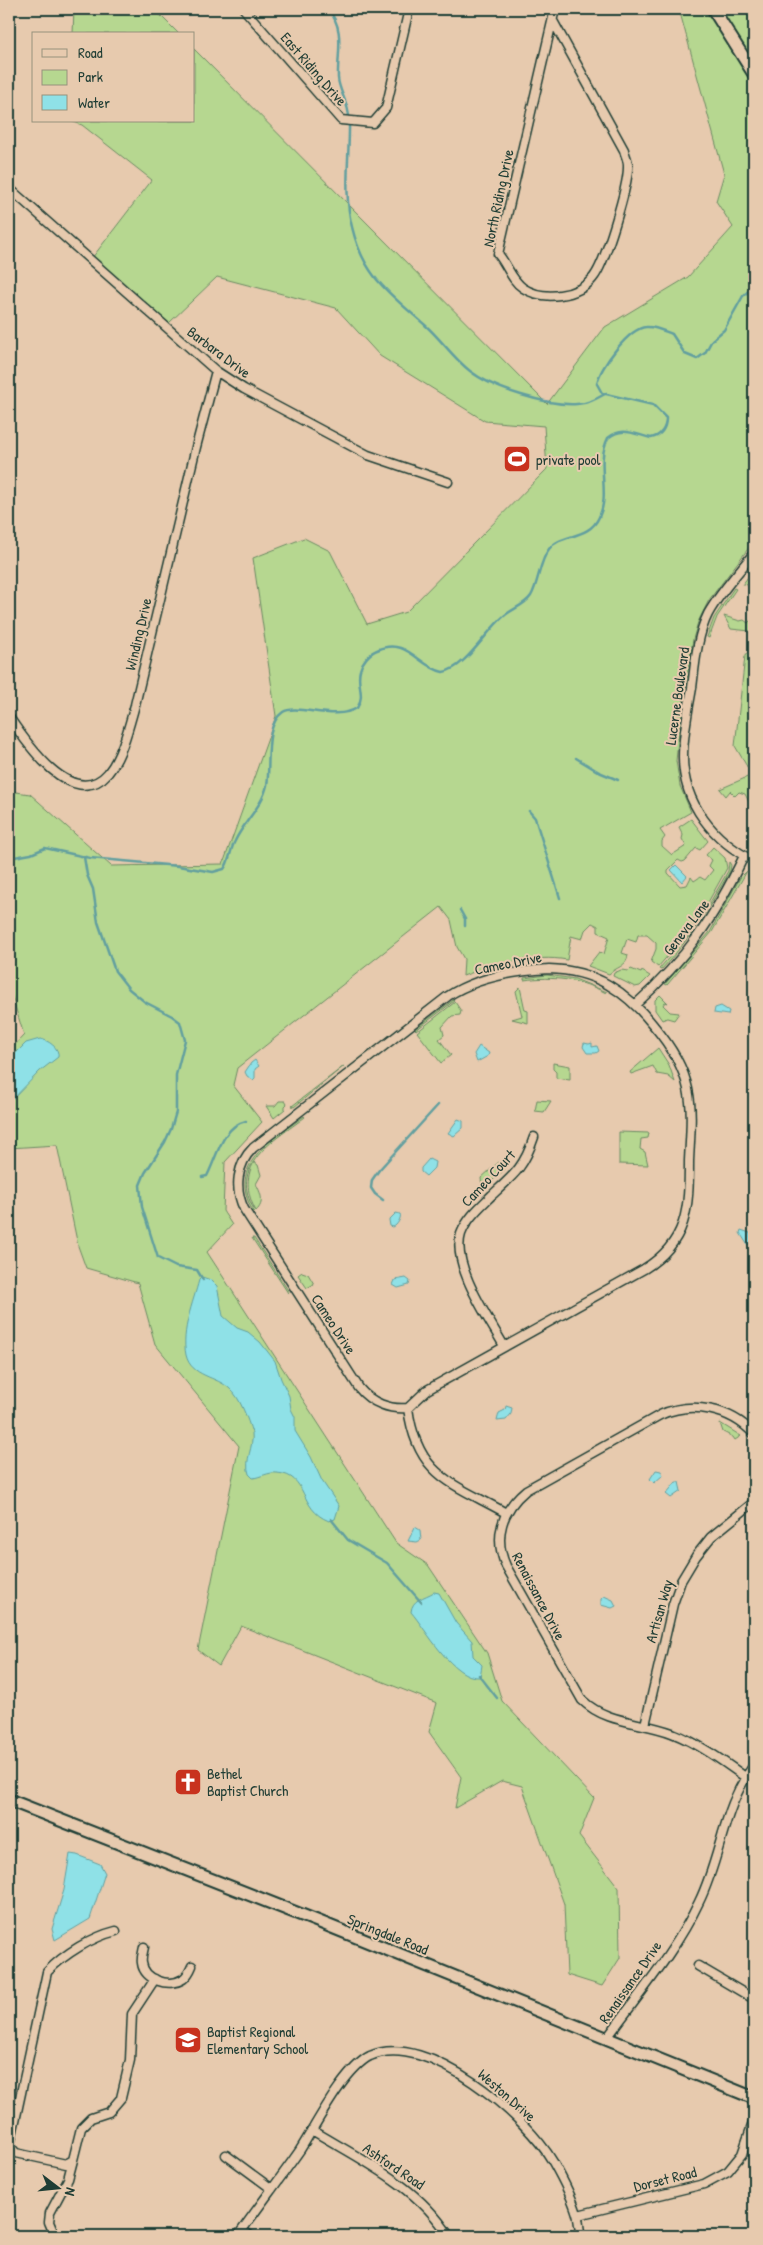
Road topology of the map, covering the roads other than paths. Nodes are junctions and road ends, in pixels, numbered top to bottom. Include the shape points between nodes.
1 (244, 9) edge
2 (409, 9) edge
3 (555, 9) edge
4 (713, 9) edge
5 (553, 21) junction
6 (754, 74) edge
7 (9, 188) edge
8 (216, 371) junction
9 (448, 482) dead end
10 (754, 553) edge
11 (9, 717) edge
12 (744, 856) junction
13 (754, 861) edge
14 (635, 1004) junction
15 (534, 1137) dead end
16 (504, 1346) junction
17 (408, 1408) junction
18 (754, 1434) edge
19 (754, 1502) edge
20 (506, 1513) junction
21 (645, 1725) junction
22 (754, 1765) edge
23 (745, 1777) junction
24 (9, 1800) edge
25 (116, 1931) dead end
26 (144, 1947) dead end
27 (192, 1966) dead end
28 (698, 1966) dead end
29 (155, 1980) junction
30 (754, 1999) edge
31 (607, 2038) junction
32 (754, 2098) edge
33 (754, 2120) edge
34 (312, 2130) junction
35 (9, 2148) edge
36 (226, 2155) dead end
37 (73, 2160) junction
38 (272, 2189) junction
39 (578, 2214) junction
40 (240, 2233) edge
41 (55, 2236) edge
42 (251, 2236) edge
43 (449, 2236) edge
44 (581, 2236) edge

1 - 2 street, East Riding Drive via 341,120 373,123 386,108
3 - 5 street, North Riding Drive
4 - 6 main road
5 - 5 street, North Riding Drive via 498,254 523,288 555,296 573,292 594,277 626,185 628,164 624,150
7 - 8 street, Barbara Drive
8 - 9 street, Barbara Drive via 368,455
8 - 11 street, Winding Drive via 135,706 123,744 107,774 81,784 56,774 34,754
10 - 12 street, Lucerne Boulevard via 717,600 702,630 683,756 686,779 698,812 714,834
12 - 13 street, Lucerne Boulevard
12 - 14 street, Geneva Lane via 699,937
14 - 16 street, Cameo Drive via 670,1046 688,1088 689,1200 685,1222 672,1246 654,1262
14 - 17 street, Cameo Drive via 606,983 562,970 530,970 468,985 408,1025 246,1156 238,1184 241,1203 249,1218 362,1392 381,1404
15 - 16 street, Cameo Court via 520,1169 469,1219 459,1242 464,1272
16 - 17 street, Cameo Drive via 427,1390
17 - 20 street via 416,1439 433,1470 448,1483
18 - 20 street, Renaissance Drive via 732,1417 718,1412 690,1407 665,1412 526,1490
19 - 21 street, Artisan Way via 712,1537 681,1581
20 - 21 street, Renaissance Drive via 499,1542 503,1560 577,1695 603,1715
21 - 23 street, Renaissance Drive via 682,1737
22 - 23 street, Renaissance Drive
23 - 31 street, Renaissance Drive via 727,1814 711,1873 696,1908
24 - 31 main road, Springdale Road
25 - 35 street via 100,1935 48,1972
26 - 29 street via 143,1968
27 - 29 street via 187,1976 178,1982
28 - 30 street
29 - 37 street via 132,2014 130,2060 121,2098 110,2112 91,2118 81,2128
31 - 32 main road, Springdale Road
33 - 39 street, Dorset Road via 742,2154 728,2171 704,2184
34 - 38 street, Weston Drive
34 - 39 street, Weston Drive via 338,2090 370,2057 396,2052 429,2058 475,2083 525,2128 553,2163
34 - 43 street, Ashford Road via 406,2188 422,2201
35 - 37 street via 16,2153 66,2164
36 - 38 street
37 - 41 street via 68,2179 50,2213 49,2222
38 - 40 street, Weston Drive
39 - 44 street, Weston Drive
40 - 42 street

